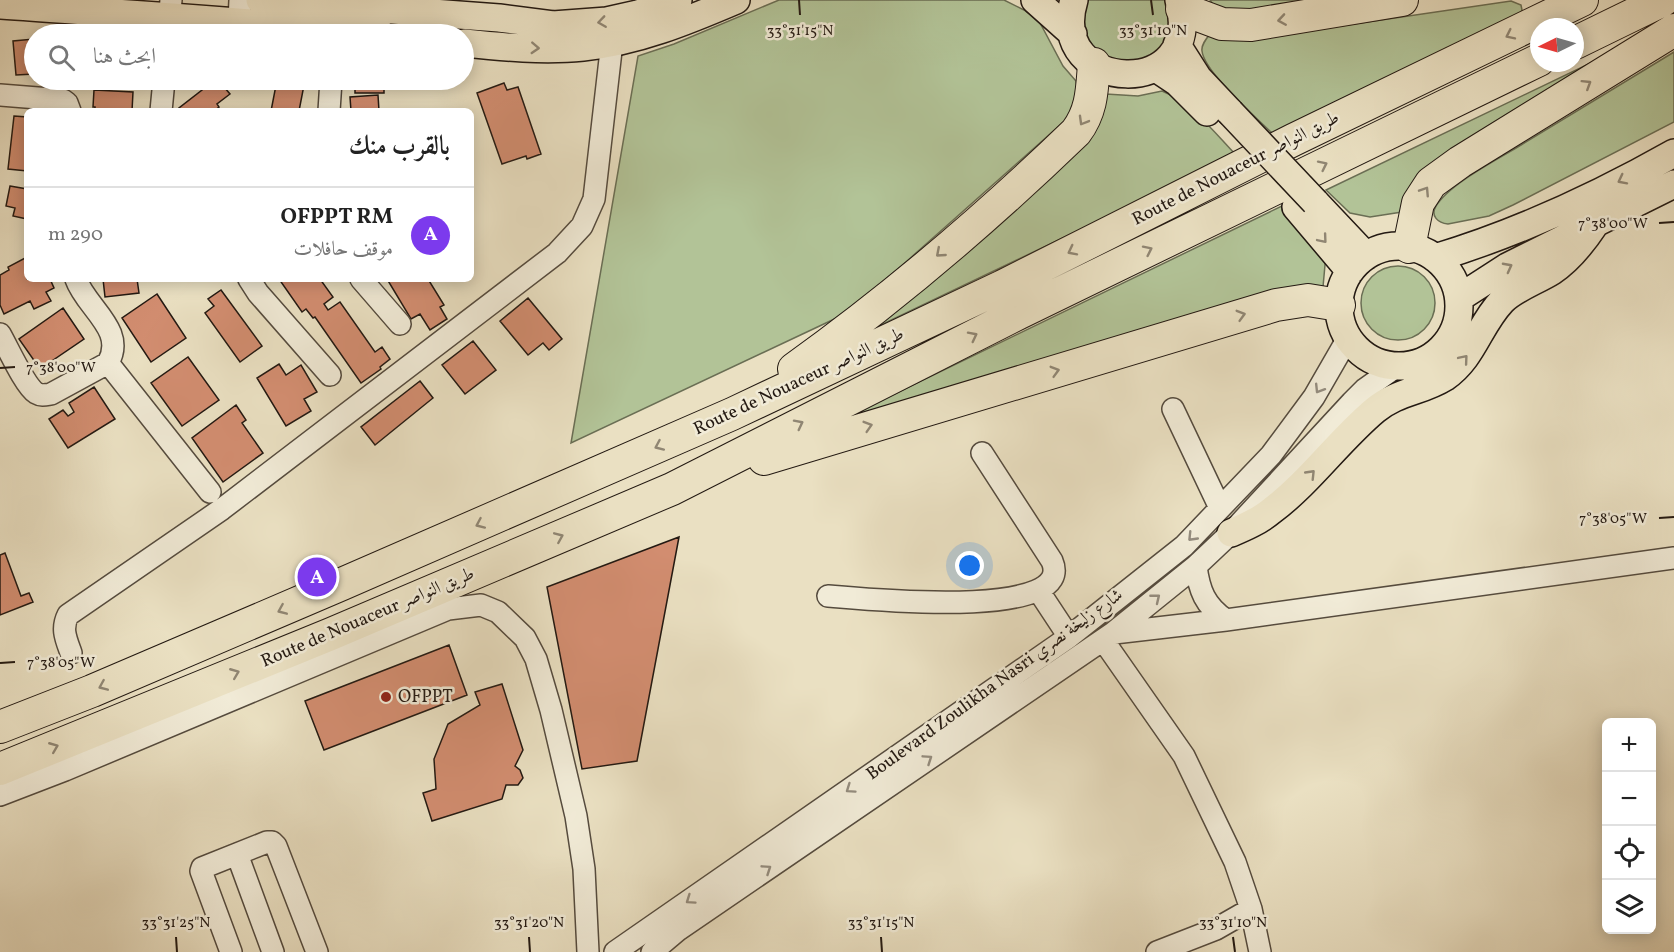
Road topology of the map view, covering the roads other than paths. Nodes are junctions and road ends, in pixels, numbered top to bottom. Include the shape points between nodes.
1 (260, 0) edge
2 (678, 0) edge
3 (736, 0) edge
4 (1035, 0) edge
5 (1074, 0) edge
6 (1402, 0) edge
7 (1582, 0) edge
8 (1664, 0) edge
9 (1180, 2) edge
10 (0, 5) edge
11 (396, 5) edge
12 (487, 9) edge
13 (239, 11) edge
14 (169, 18) edge
15 (299, 24) edge
16 (1674, 30) edge
17 (1073, 34) junction
18 (1584, 39) edge
19 (612, 42) junction
20 (480, 44) edge
21 (1177, 45) junction
22 (1094, 64) junction
23 (1530, 64) edge
24 (1156, 68) junction
25 (163, 90) edge
26 (331, 90) edge
27 (0, 95) edge
28 (69, 108) edge
29 (161, 108) edge
30 (329, 108) edge
31 (1224, 118) junction
32 (1674, 153) edge
33 (1674, 184) edge
34 (1595, 224) junction
35 (1422, 252) junction
36 (1358, 264) junction
37 (78, 282) edge
38 (251, 282) edge
39 (364, 282) edge
40 (1459, 298) junction
41 (1339, 305) junction
42 (400, 324) dead end
43 (0, 334) edge
44 (1348, 338) junction
45 (108, 363) junction
46 (1396, 367) junction
47 (330, 375) dead end
48 (1173, 409) dead end
49 (732, 414) junction
50 (982, 453) dead end
51 (672, 489) junction
52 (210, 492) dead end
53 (1220, 508) junction
54 (1231, 533) junction
55 (1674, 558) edge
56 (1196, 566) junction
57 (1038, 590) junction
58 (828, 596) dead end
59 (1226, 620) junction
60 (1069, 637) junction
61 (1108, 637) junction
62 (71, 653) dead end
63 (0, 727) edge
64 (0, 769) edge
65 (0, 795) edge
66 (237, 854) junction
67 (1251, 909) junction
68 (586, 926) junction
69 (231, 952) edge
70 (273, 952) edge
71 (317, 952) edge
72 (576, 952) edge
73 (588, 952) edge
74 (615, 952) edge
75 (652, 952) edge
76 (1157, 952) edge
77 (1260, 952) edge

1 - 11 main road
2 -> 12 main road via 638,14 579,25 541,24
3 - 19 main road via 679,24
4 - 17 main road
5 - 17 main road
6 -> 9 highway via 1251,25 1222,24
7 -> 49 highway, Route de Nouaceur طريق النواصر via 1003,286
8 - 18 highway
9 - 21 main road via 1182,29
10 - 14 main road
11 - 12 main road
12 - 20 street
13 - 14 main road
13 - 15 main road
35 -> 16 highway via 1418,203 1431,183
17 - 22 main road via 1081,51
20 -> 19 main road via 552,49
19 - 62 street via 594,199 582,226 557,253 222,509 68,615 65,636
21 - 24 main road
21 - 31 main road
22 - 24 main road via 1126,75
22 -> 49 highway via 1090,107 1069,138 867,315
51 -> 23 highway, Route de Nouaceur طريق النواصر via 1019,313
24 - 31 main road
25 - 29 street
26 - 30 street
27 - 28 street via 63,100
31 - 36 main road, bridge
32 -> 35 main road via 1515,232
33 - 34 main road
40 -> 34 main road via 1507,267
54 -> 34 main road via 1283,502 1367,416 1388,400 1434,383 1454,370 1503,300 1562,264
35 - 36 main road via 1387,248
35 - 40 main road via 1446,269
36 - 41 main road via 1342,287
37 - 45 street via 111,330 114,347
38 - 47 street
39 - 42 street
40 - 46 main road via 1458,321 1448,343 1430,358
41 - 44 main road
51 -> 41 highway via 897,417 1276,305 1308,300
43 - 45 street via 28,385 41,395 51,394
44 - 46 main road via 1369,358
44 -> 53 street, Boulevard Zoulikha Nasri شارع زليخة نصري via 1293,426
45 - 52 street
46 - 54 street, Boulevard Zoulikha Nasri شارع زليخة نصري via 1352,402
48 - 53 street
49 -> 63 highway, Route de Nouaceur طريق النواصر via 92,691
50 - 57 street via 1054,566 1053,578
64 -> 51 highway, Route de Nouaceur طريق النواصر
53 -> 60 street, Boulevard Zoulikha Nasri شارع زليخة نصري via 1184,546
54 - 56 street, Boulevard Zoulikha Nasri شارع زليخة نصري
55 - 59 street
56 - 59 street via 1203,598
61 -> 56 street, Boulevard Zoulikha Nasri شارع زليخة نصري
57 - 58 street via 970,603
57 - 60 street
59 - 61 street
60 -> 74 street, Boulevard Zoulikha Nasri شارع زليخة نصري
61 - 67 street via 1184,756 1234,861
75 -> 61 street, Boulevard Zoulikha Nasri شارع زليخة نصري via 678,930
65 - 68 street via 448,609 481,605 513,624 536,659 576,816 584,868
66 - 69 street via 201,871
66 - 70 street
66 - 71 street via 272,842
67 - 76 street via 1216,929
67 - 77 street
68 - 72 street
68 - 73 street

